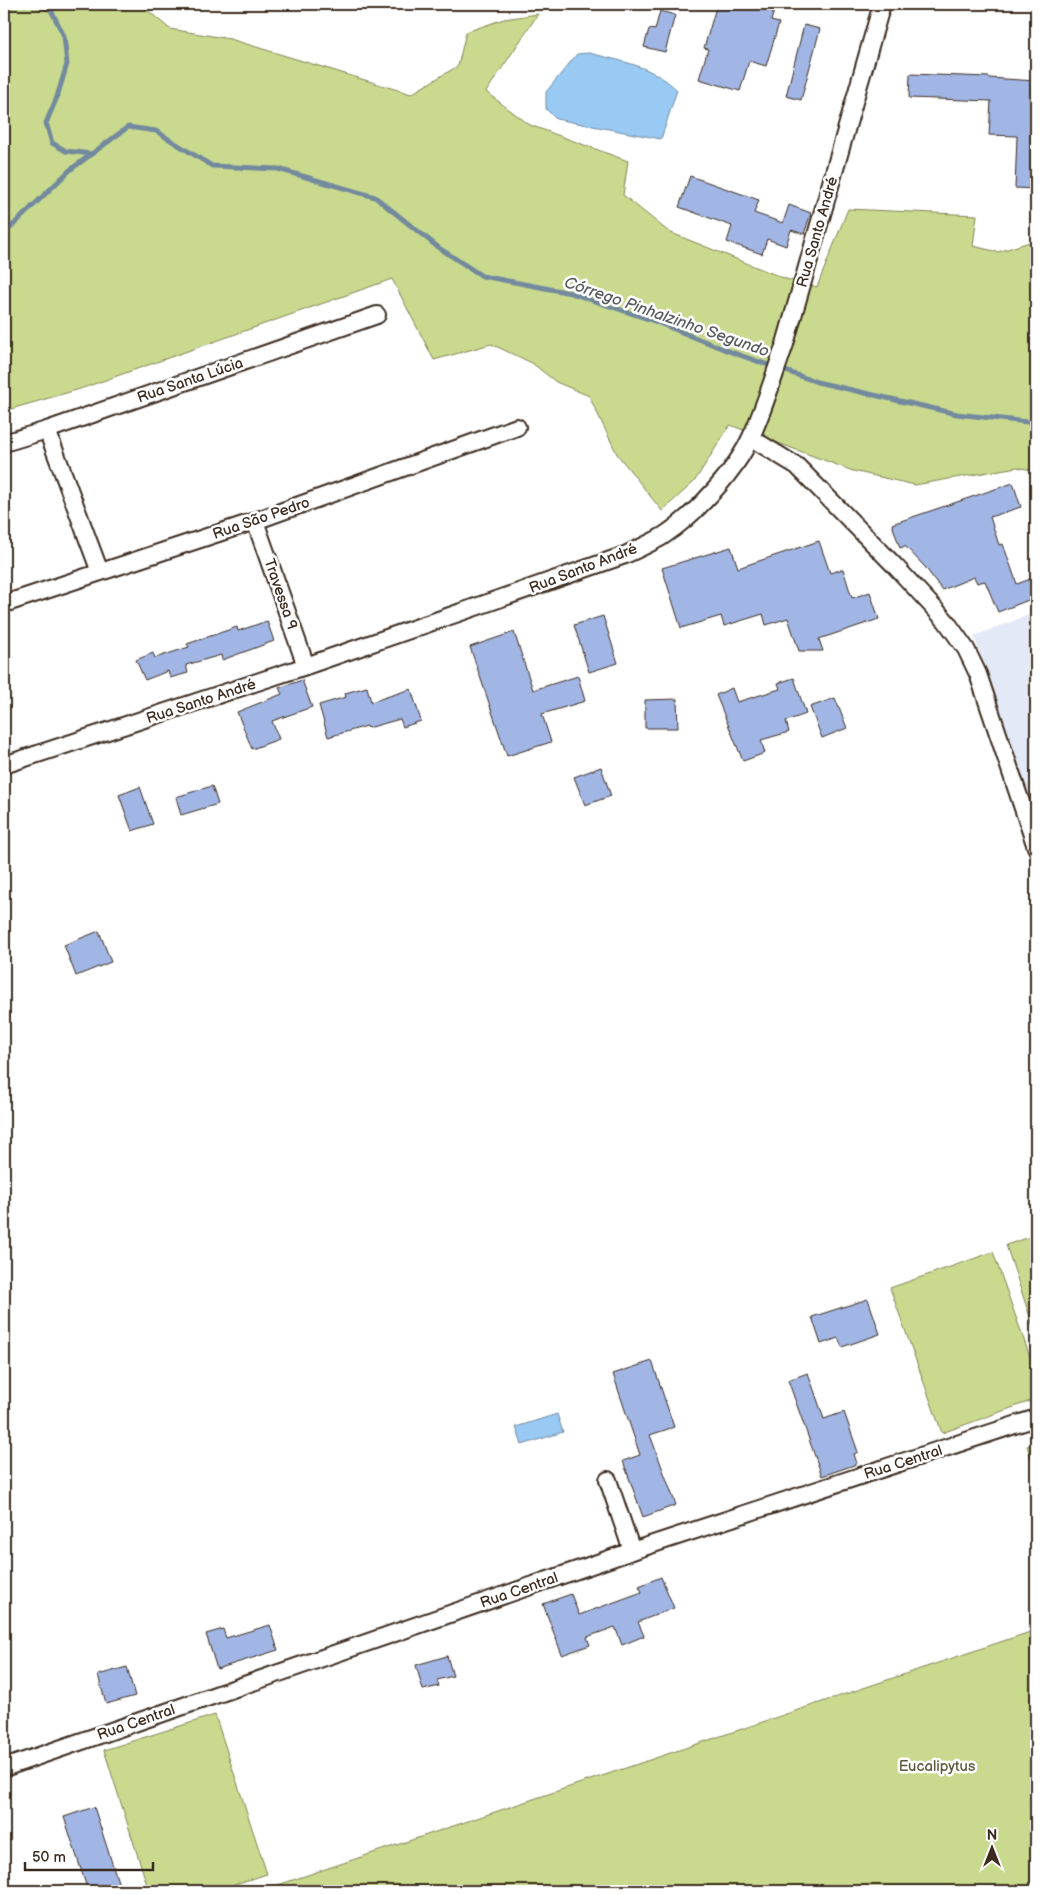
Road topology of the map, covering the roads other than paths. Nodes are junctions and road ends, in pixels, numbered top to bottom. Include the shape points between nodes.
1 (882, 4) edge
2 (377, 315) dead end
3 (517, 427) dead end
4 (48, 430) junction
5 (751, 438) junction
6 (4, 443) edge
7 (256, 521) junction
8 (100, 572) junction
9 (4, 604) edge
10 (306, 666) junction
11 (4, 765) edge
12 (1036, 847) edge
13 (1036, 1418) edge
14 (608, 1480) dead end
15 (632, 1551) junction
16 (4, 1768) edge

1 - 5 street, Rua Santo André via 785,344
2 - 4 street, Rua Santa Lúcia
3 - 7 street, Rua São Pedro
4 - 6 street, Rua Santa Lúcia
4 - 8 street
5 - 10 street, Rua Santo André via 730,472 689,515 663,535 625,555
5 - 12 street via 797,466 826,494 946,622 966,649 978,674
7 - 8 street, Rua São Pedro
7 - 10 street, Travessa 9
8 - 9 street, Rua São Pedro
10 - 11 street, Rua Santo André
13 - 15 street, Rua Central
14 - 15 street
15 - 16 street, Rua Central

